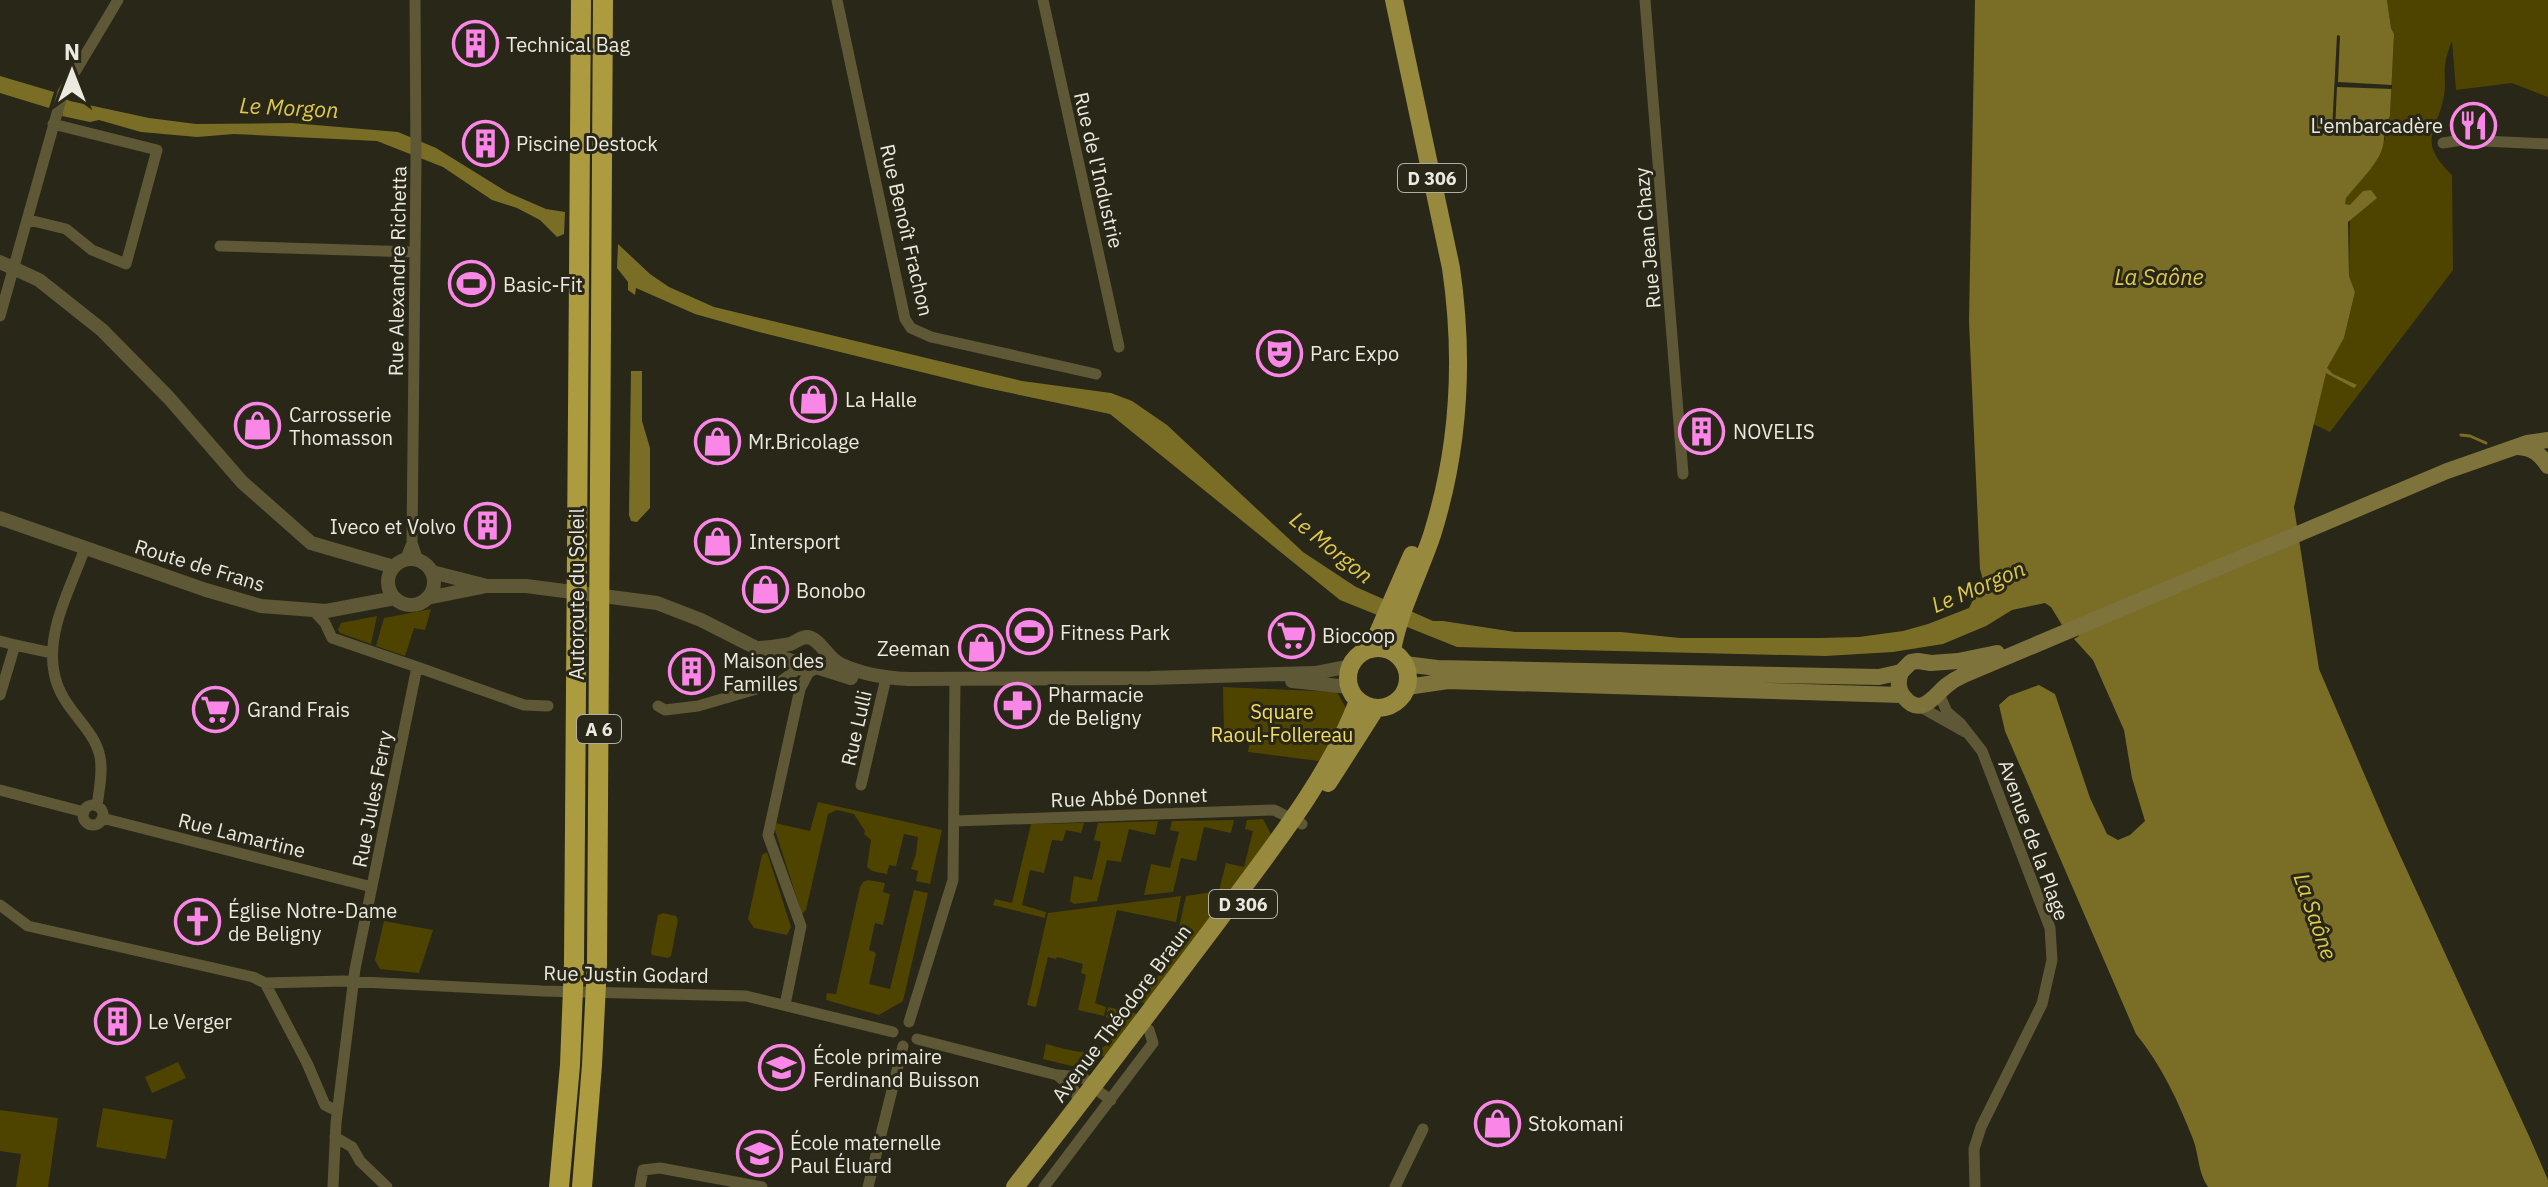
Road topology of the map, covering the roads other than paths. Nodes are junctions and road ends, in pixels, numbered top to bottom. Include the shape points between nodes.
1 (118, 0) edge
2 (415, 0) edge
3 (581, 0) edge
4 (603, 0) edge
5 (837, 0) edge
6 (1043, 0) edge
7 (1394, 0) edge
8 (1645, 0) edge
9 (53, 122) junction
10 (2443, 143) dead end
11 (2548, 144) edge
12 (29, 220) junction
13 (220, 246) dead end
14 (414, 252) junction
15 (0, 262) edge
16 (15, 269) junction
17 (0, 316) edge
18 (1119, 347) dead end
19 (1096, 374) dead end
20 (2547, 451) edge
21 (1683, 474) dead end
22 (0, 518) edge
23 (85, 548) junction
24 (406, 562) junction
25 (432, 572) junction
26 (487, 586) junction
27 (395, 598) junction
28 (427, 598) junction
29 (336, 609) junction
30 (314, 611) junction
31 (325, 623) junction
32 (1388, 627) junction
33 (0, 641) edge
34 (2041, 642) junction
35 (795, 643) junction
36 (15, 645) junction
37 (759, 648) junction
38 (1371, 649) junction
39 (823, 652) junction
40 (52, 653) junction
41 (1398, 657) junction
42 (1931, 663) junction
43 (805, 666) junction
44 (1351, 666) junction
45 (417, 667) junction
46 (1901, 672) junction
47 (1220, 675) junction
48 (886, 678) junction
49 (955, 680) junction
50 (1407, 687) junction
51 (1941, 692) junction
52 (1354, 694) junction
53 (0, 695) edge
54 (1902, 695) junction
55 (1917, 704) junction
56 (548, 706) dead end
57 (658, 706) dead end
58 (1376, 708) junction
59 (1969, 734) junction
60 (861, 785) dead end
61 (0, 790) edge
62 (97, 806) junction
63 (84, 812) junction
64 (102, 818) junction
65 (955, 821) junction
66 (1298, 821) junction
67 (372, 887) junction
68 (0, 905) edge
69 (353, 981) junction
70 (265, 983) junction
71 (785, 1005) junction
72 (909, 1022) junction
73 (893, 1032) junction
74 (917, 1039) junction
75 (903, 1046) junction
76 (1057, 1075) junction
77 (1102, 1093) junction
78 (1081, 1104) junction
79 (337, 1111) junction
80 (1423, 1129) dead end
81 (335, 1143) junction
82 (333, 1187) edge
83 (387, 1187) edge
84 (559, 1187) edge
85 (582, 1187) edge
86 (640, 1187) edge
87 (761, 1187) edge
88 (868, 1187) edge
89 (1015, 1187) edge
90 (1029, 1187) edge
91 (1044, 1187) edge
92 (1395, 1187) edge
93 (1975, 1187) edge

1 - 9 street via 63,92
2 - 14 street, Rue Alexandre Richetta
3 - 84 highway, Autoroute du Soleil / A 6 via 574,963
4 - 85 highway, Autoroute du Soleil / A 6 via 597,964
5 - 19 street, Rue Benoît Frachon via 911,328
6 - 18 street, Rue de l'Industrie
7 - 32 main road, D 306 via 1457,306 1457,403 1441,499 1420,535
8 - 21 street, Rue Jean Chazy
9 - 12 street
9 - 12 street via 157,150 126,264 92,250 66,229
10 - 11 street
12 - 16 street
13 - 14 street
14 - 24 street, Rue Alexandre Richetta via 412,543
15 - 16 street
16 - 17 street
16 - 24 street via 39,280 102,330 242,482 311,543
20 - 34 main road via 2517,447 2447,471
22 - 23 street, Route de Frans
23 - 30 street, Route de Frans via 245,602
23 - 40 street via 54,633
24 - 25 street via 428,566
24 - 27 street via 388,581
25 - 26 street
25 - 28 street via 433,588
26 - 28 street
26 - 37 street via 543,588 670,607
27 - 28 street via 407,604
27 - 29 street, Route de Frans
29 - 30 street, Route de Frans
29 - 31 street
30 - 31 street
31 - 45 street via 332,638
32 - 38 main road, D 306
32 - 41 main road, D 306
33 - 36 street
34 - 42 main road
34 - 51 main road via 1964,675
35 - 37 street
35 - 39 street via 812,638
35 - 43 street via 791,652
36 - 40 street
36 - 53 street
37 - 43 street
38 - 41 main road via 1385,648
38 - 44 main road
39 - 43 street via 822,660
39 - 48 street via 838,664
40 - 62 street via 63,701 100,757
41 - 46 main road via 1437,668 1846,677
41 - 50 main road via 1408,671
42 - 46 main road via 1911,662
42 - 51 main road via 1942,677
43 - 48 street via 853,679
43 - 57 street via 780,682 710,703 677,710
43 - 71 street via 768,835 801,926
44 - 47 street via 1315,673
44 - 52 main road
45 - 56 street via 524,705
45 - 67 street, Rue Jules Ferry
46 - 54 main road
47 - 49 street
47 - 52 street
48 - 49 street
48 - 60 street, Rue Lulli
49 - 65 street
50 - 54 main road via 1448,681
50 - 58 main road via 1396,703
51 - 55 main road via 1930,703
51 - 59 street, Avenue de la Plage via 1947,712
52 - 58 main road
52 - 66 main road, Avenue Théodore Braun / D 306 via 1349,725
54 - 55 main road
55 - 59 street
58 - 66 main road, Avenue Théodore Braun / D 306
59 - 93 street, Avenue de la Plage via 1982,751 2050,928 2052,960 2042,1004 1981,1127 1974,1149
61 - 63 street
62 - 63 street
62 - 64 street
63 - 64 street via 90,824
64 - 67 street, Rue Lamartine
65 - 66 street, Rue Abbé Donnet via 1274,810
65 - 72 street via 953,880
66 - 77 main road, Avenue Théodore Braun / D 306
66 - 77 main road, Avenue Théodore Braun / D 306
67 - 69 street, Rue Jules Ferry
68 - 70 street, Rue Justin Godard via 28,926
69 - 70 street, Rue Justin Godard
69 - 71 street, Rue Justin Godard via 746,996
69 - 79 street, Rue Jules Ferry
70 - 79 street via 325,1105
71 - 73 street, Rue Justin Godard
72 - 73 street
72 - 74 street
73 - 75 street
74 - 75 street
74 - 76 street
75 - 88 street
76 - 77 street via 1081,1077
76 - 78 street via 1073,1088
77 - 78 main road, Avenue Théodore Braun / D 306
77 - 90 main road, Avenue Théodore Braun / D 306
77 - 91 street
78 - 89 main road, Avenue Théodore Braun / D 306
79 - 81 street, Rue Jules Ferry
80 - 92 street
81 - 82 street, Rue Jules Ferry
81 - 83 street via 352,1147
86 - 87 street via 643,1170 660,1168

